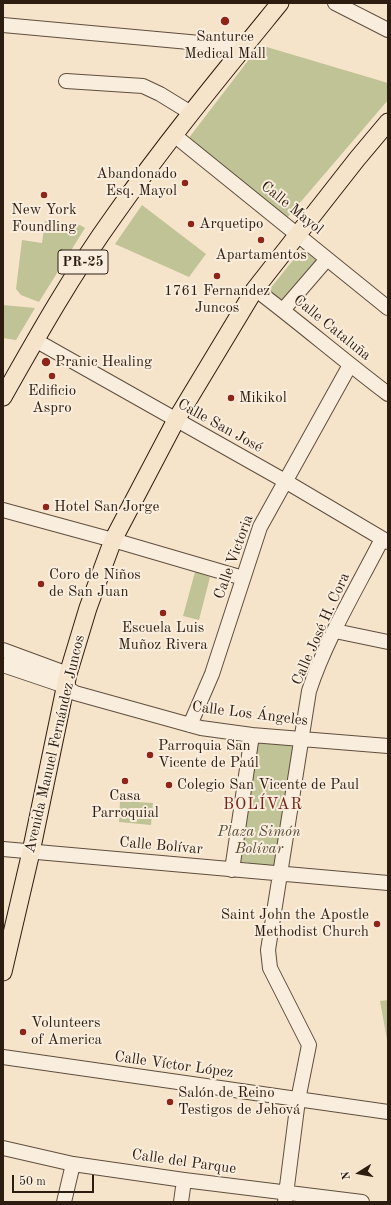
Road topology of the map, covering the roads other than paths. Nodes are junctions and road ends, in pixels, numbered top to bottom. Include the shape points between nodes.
1 (280, 3) edge
2 (335, 3) edge
3 (3, 25) edge
4 (388, 30) edge
5 (244, 47) junction
6 (66, 81) dead end
7 (191, 113) junction
8 (388, 122) edge
9 (174, 135) junction
10 (297, 235) junction
11 (327, 259) junction
12 (255, 288) junction
13 (388, 308) edge
14 (283, 310) junction
15 (35, 340) junction
16 (350, 365) junction
17 (388, 394) edge
18 (3, 397) edge
19 (176, 420) junction
20 (285, 481) junction
21 (3, 510) edge
22 (114, 540) junction
23 (385, 541) edge
24 (243, 578) junction
25 (335, 631) junction
26 (388, 642) edge
27 (3, 650) edge
28 (3, 665) edge
29 (66, 680) junction
30 (190, 725) junction
31 (252, 734) junction
32 (302, 738) junction
33 (388, 746) edge
34 (3, 848) edge
35 (31, 852) junction
36 (232, 870) junction
37 (279, 874) junction
38 (388, 883) edge
39 (3, 972) edge
40 (3, 1057) edge
41 (298, 1100) junction
42 (388, 1112) edge
43 (3, 1148) edge
44 (72, 1164) junction
45 (184, 1180) junction
46 (286, 1198) edge
47 (353, 1201) edge
48 (64, 1202) edge
49 (181, 1202) edge

1 - 5 main road, PR-25
2 - 4 street
3 - 5 street
5 - 7 main road, PR-25
6 - 7 street via 142,86
7 - 9 main road, PR-25
8 - 10 main road, Avenida Manuel Fernández Juncos
9 - 10 street, Calle Mayol
9 - 15 main road, PR-25 via 113,216
10 - 11 street, Calle Mayol
10 - 12 main road, Avenida Manuel Fernández Juncos
11 - 13 street, Calle Mayol
11 - 14 street
12 - 14 street, Calle Cataluña
12 - 19 main road, Avenida Manuel Fernández Juncos
14 - 16 street, Calle Cataluña
15 - 18 main road, PR-25
15 - 19 street, Calle San José
16 - 17 street, Calle Cataluña
16 - 20 street, Calle Victoria
19 - 20 street, Calle San José
19 - 22 main road, Avenida Manuel Fernández Juncos
20 - 23 street, Calle San José
20 - 24 street, Calle Victoria via 260,527
21 - 22 street
22 - 24 street
22 - 29 main road, Avenida Manuel Fernández Juncos via 88,608
23 - 25 street, Calle José H. Cora
24 - 30 street, Calle Victoria via 212,674
25 - 26 street
25 - 32 street, Calle José H. Cora via 309,691
27 - 29 street
28 - 29 street
29 - 30 street, Calle Los Ángeles via 75,693
29 - 35 main road, Avenida Manuel Fernández Juncos
30 - 31 street, Calle Los Ángeles
31 - 32 street, Calle Los Ángeles
31 - 36 street
32 - 33 street, Calle Los Ángeles
32 - 37 street, Calle José H. Cora
34 - 35 street, Calle Bolívar
35 - 36 street, Calle Bolívar
35 - 39 main road, Avenida Manuel Fernández Juncos
36 - 37 street, Calle Bolívar
37 - 38 street, Calle Bolívar
37 - 41 street, Calle José H. Cora via 268,951 270,968 309,1045
40 - 41 street, Calle Víctor López
41 - 42 street, Calle Víctor López
41 - 46 street, Calle José H. Cora
43 - 44 street, Calle del Parque
44 - 45 street, Calle del Parque
44 - 48 street
45 - 46 street, Calle del Parque
45 - 49 street
46 - 47 street, Calle del Parque

